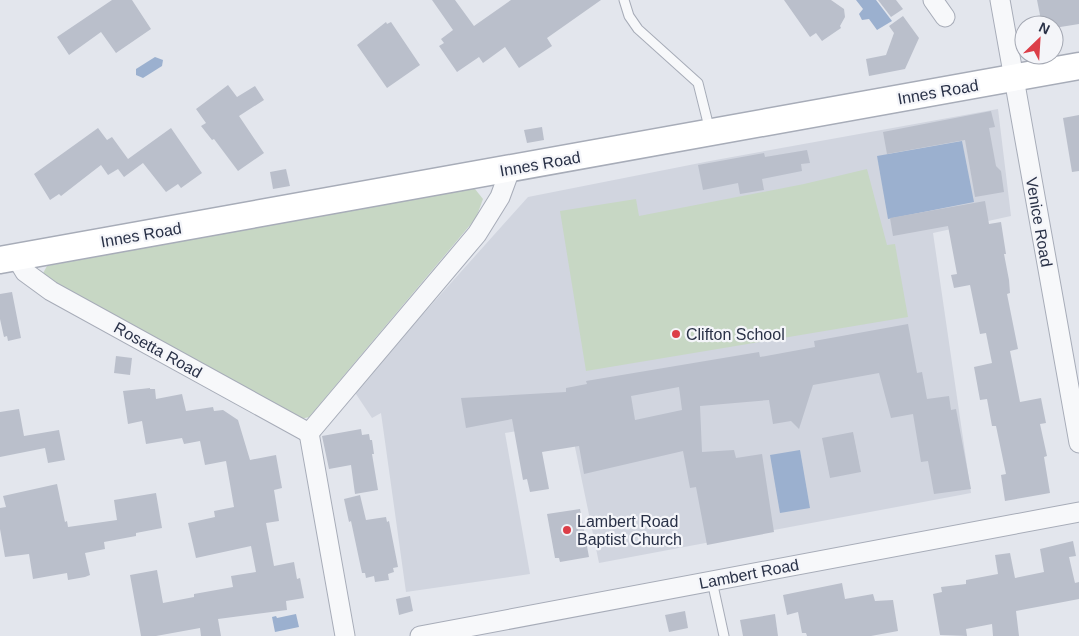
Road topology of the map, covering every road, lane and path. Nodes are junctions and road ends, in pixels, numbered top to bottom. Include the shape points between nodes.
1 (624, 0) edge
2 (933, 0) edge
3 (1000, 0) edge
4 (945, 17) dead end
5 (1079, 66) edge
6 (1012, 79) junction
7 (711, 134) junction
8 (510, 170) junction
9 (8, 259) edge
10 (308, 433) junction
11 (1079, 443) edge
12 (1079, 512) edge
13 (712, 581) junction
14 (345, 636) edge
15 (420, 636) edge
16 (724, 636) edge

1 - 7 lane via 638,29 698,84
2 - 4 street
3 - 6 street, Venice Road
5 - 6 street, Innes Road
6 - 7 street, Innes Road
6 - 11 street, Venice Road
7 - 8 street, Innes Road
8 - 9 street, Innes Road
8 - 10 street via 500,197 477,234
9 - 10 street, Rosetta Road via 51,291
10 - 14 street
12 - 13 street, Lambert Road
13 - 15 street, Lambert Road
13 - 16 lane

